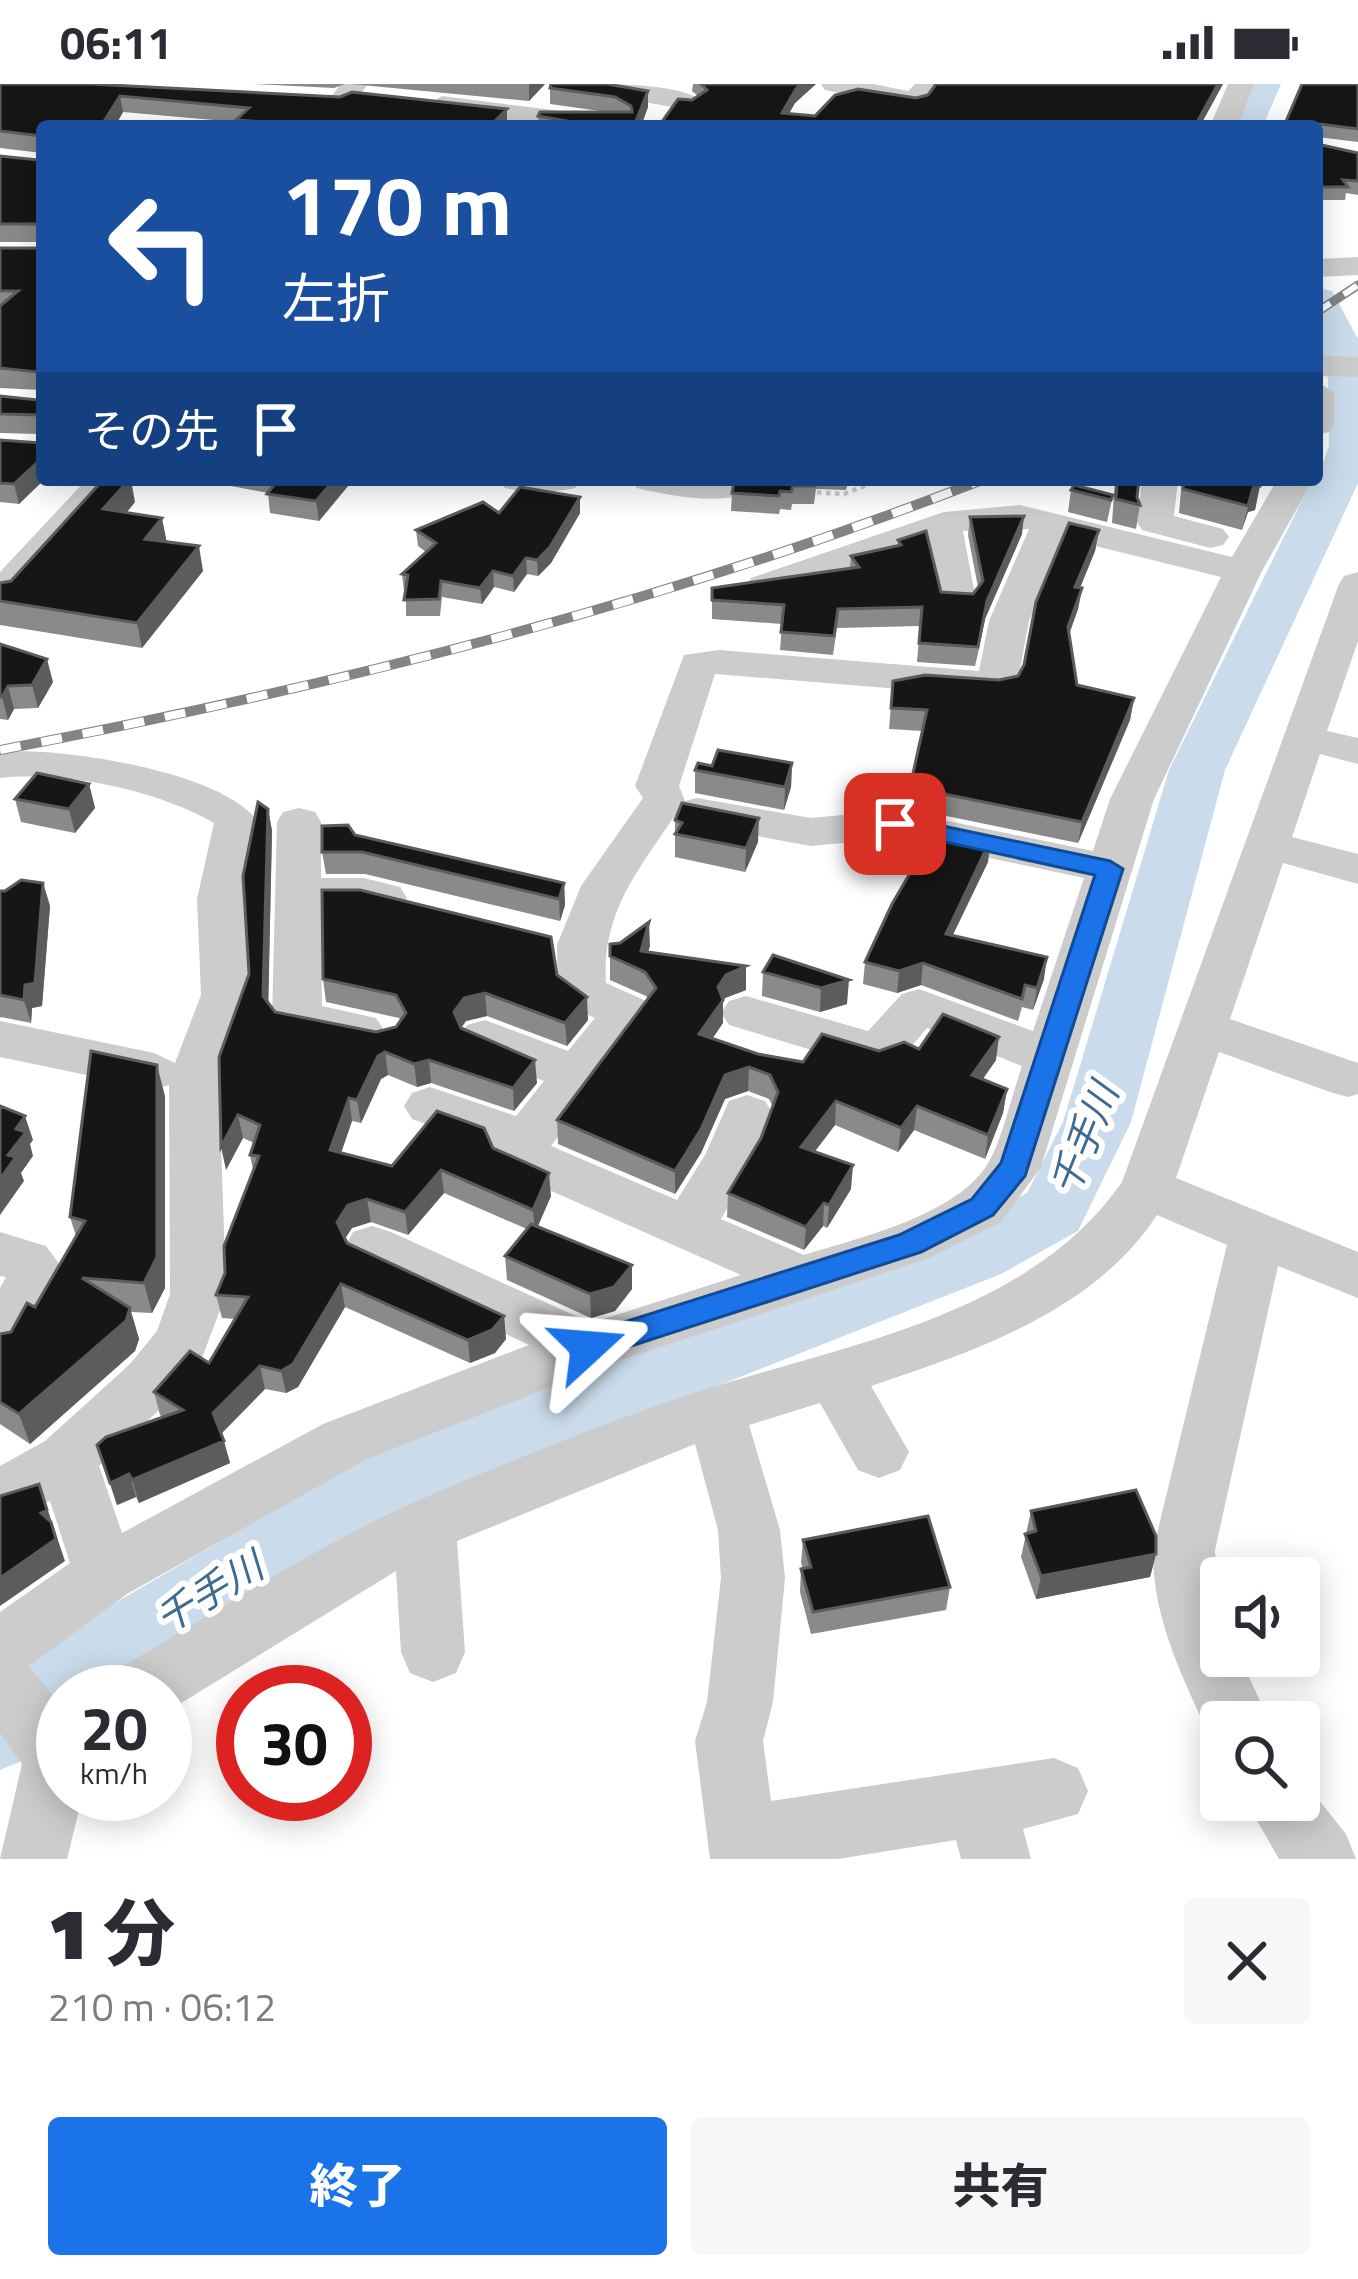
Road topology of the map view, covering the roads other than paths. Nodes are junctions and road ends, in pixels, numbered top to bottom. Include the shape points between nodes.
1 (1241, 84) edge
2 (601, 87) edge
3 (840, 90) edge
4 (921, 92) edge
5 (413, 101) edge
6 (579, 120) edge
7 (670, 120) edge
8 (1226, 120) edge
9 (1358, 368) edge
10 (1323, 373) edge
11 (100, 486) edge
12 (1159, 486) edge
13 (1292, 486) edge
14 (1050, 524) junction
15 (943, 525) junction
16 (1249, 560) junction
17 (765, 586) edge
18 (1357, 590) edge
19 (0, 595) edge
20 (957, 600) edge
21 (1305, 738) junction
22 (1358, 752) edge
23 (0, 765) edge
24 (661, 804) junction
25 (299, 822) dead end
26 (1268, 845) junction
27 (1110, 869) junction
28 (1358, 869) edge
29 (296, 893) junction
30 (429, 909) edge
31 (746, 1013) dead end
32 (1204, 1028) junction
33 (380, 1034) edge
34 (485, 1037) edge
35 (0, 1040) edge
36 (1052, 1058) junction
37 (577, 1075) junction
38 (194, 1079) junction
39 (1348, 1079) dead end
40 (430, 1106) dead end
41 (747, 1114) dead end
42 (526, 1140) junction
43 (1146, 1188) junction
44 (689, 1226) junction
45 (1257, 1235) junction
46 (373, 1246) dead end
47 (0, 1254) edge
48 (797, 1276) junction
49 (1358, 1276) edge
50 (0, 1342) edge
51 (588, 1347) junction
52 (832, 1373) junction
53 (716, 1411) junction
54 (879, 1452) dead end
55 (66, 1459) junction
56 (0, 1492) edge
57 (424, 1527) junction
58 (105, 1574) junction
59 (0, 1648) edge
60 (433, 1652) dead end
61 (186, 1665) edge
62 (0, 1680) edge
63 (1227, 1701) edge
64 (36, 1728) edge
65 (1054, 1791) dead end
66 (40, 1821) edge
67 (1294, 1821) edge
68 (989, 1831) edge
69 (744, 1850) edge
70 (32, 1859) edge
71 (1321, 1859) edge

1 - 8 street
2 - 7 street via 701,95
3 - 4 street
5 - 6 street
9 - 10 street
11 - 19 street
12 - 16 street via 1155,522
13 - 16 street
14 - 15 street via 1020,516
14 - 16 street
14 - 24 street via 1009,621 997,685 698,664 657,786
15 - 17 street
15 - 20 street
16 - 27 street via 1132,799
18 - 21 street
21 - 22 street
21 - 26 street
23 - 38 street via 55,762 107,772 227,812 236,822 220,899 224,995
24 - 27 street via 787,829 854,832 895,824
24 - 37 street via 560,940 582,992 627,1012
25 - 29 street
26 - 28 street
26 - 32 street
27 - 36 street
29 - 30 street via 364,893
29 - 33 street via 297,1019
31 - 36 street via 878,1052 919,1006
32 - 39 street
32 - 43 street
34 - 37 street
35 - 38 street
36 - 48 street via 1015,1168 982,1207 910,1243
37 - 42 street
38 - 55 street via 198,1294 182,1342 152,1381
40 - 42 street
41 - 44 street via 730,1160
42 - 44 street via 516,1153
43 - 45 street
43 - 52 street via 1136,1211 1071,1273 954,1334
44 - 48 street
45 - 49 street
45 - 63 street via 1184,1550 1182,1582 1196,1634
46 - 51 street
47 - 50 street via 37,1272
48 - 51 street
51 - 58 street via 344,1442
52 - 53 street
52 - 54 street
53 - 57 street
53 - 69 street via 749,1530 753,1578 729,1741
55 - 56 street
55 - 58 street
57 - 60 street
57 - 61 street
58 - 59 street
62 - 64 street
65 - 68 street
66 - 70 street
67 - 71 street
68 - 69 street

